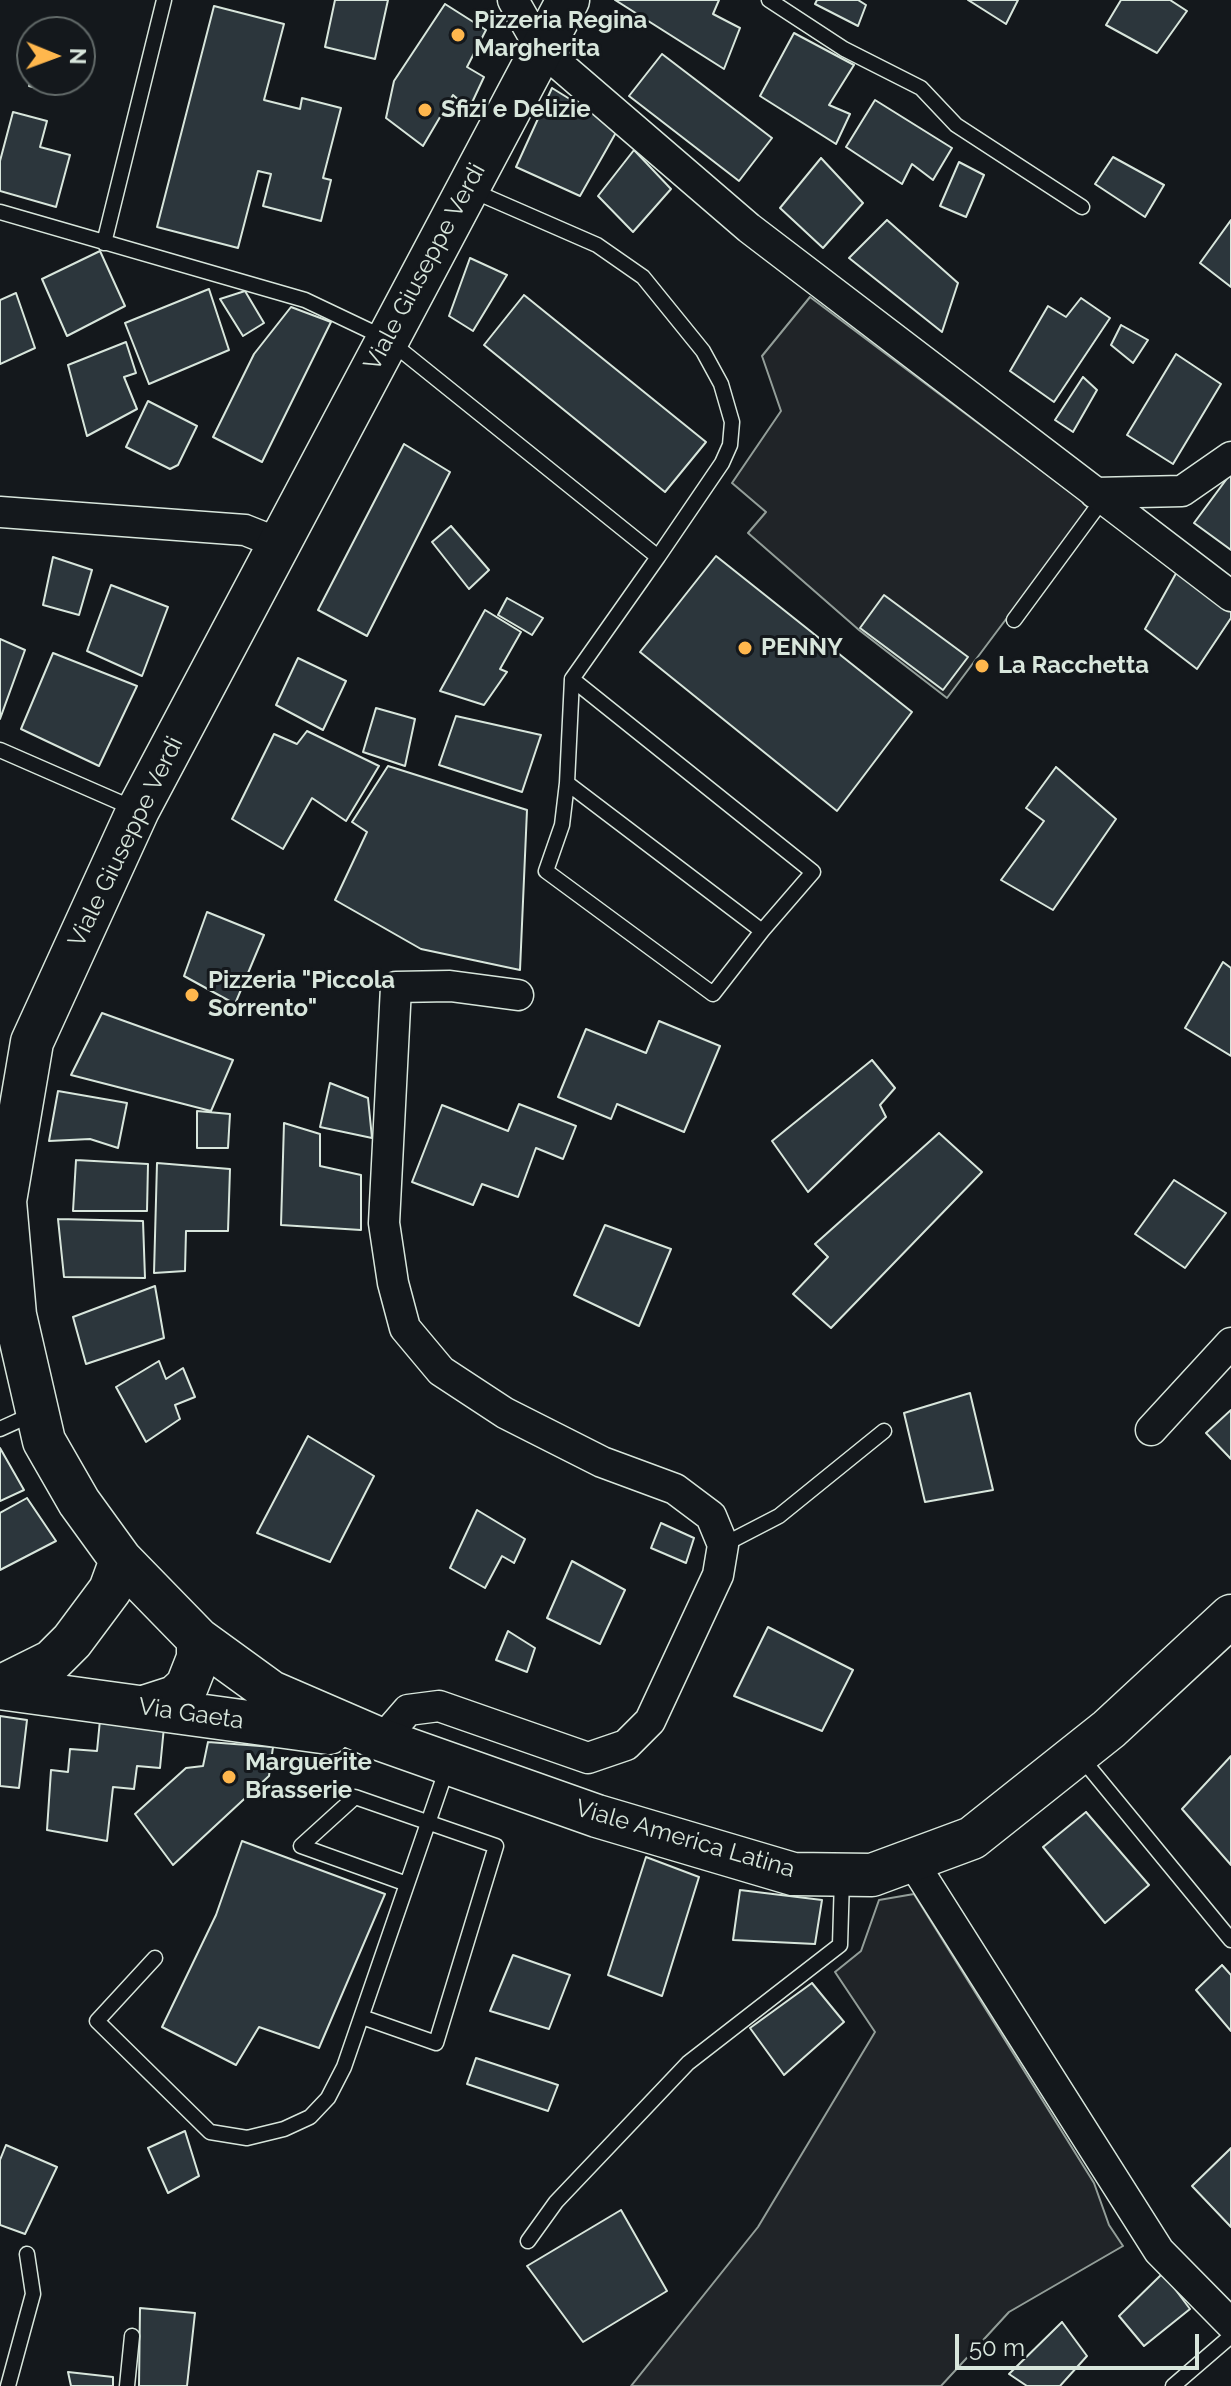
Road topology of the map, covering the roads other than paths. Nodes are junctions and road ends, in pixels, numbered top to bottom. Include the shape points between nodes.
1 (164, 0) edge
2 (513, 0) edge
3 (568, 0) edge
4 (769, 0) edge
5 (541, 49) junction
6 (467, 189) junction
7 (1082, 207) dead end
8 (0, 212) edge
9 (104, 243) junction
10 (387, 339) junction
11 (1231, 457) edge
12 (1099, 496) junction
13 (0, 512) edge
14 (278, 543) junction
15 (658, 557) junction
16 (1231, 596) edge
17 (1014, 620) dead end
18 (572, 679) junction
19 (0, 750) edge
20 (567, 783) junction
21 (138, 810) junction
22 (762, 931) junction
23 (518, 995) dead end
24 (1231, 1343) edge
25 (18, 1420) edge
26 (1151, 1430) dead end
27 (884, 1431) dead end
28 (723, 1545) junction
29 (121, 1560) junction
30 (1231, 1616) edge
31 (198, 1639) junction
32 (0, 1688) edge
33 (144, 1707) junction
34 (382, 1740) junction
35 (1078, 1754) junction
36 (448, 1764) junction
37 (428, 1824) junction
38 (912, 1861) junction
39 (842, 1875) junction
40 (407, 1884) junction
41 (1231, 1940) edge
42 (155, 1958) dead end
43 (362, 2017) junction
44 (528, 2241) dead end
45 (27, 2254) dead end
46 (1231, 2324) edge
47 (132, 2336) dead end
48 (1231, 2336) edge
49 (8, 2386) edge
50 (127, 2386) edge
51 (1173, 2386) edge

1 - 9 lane
2 - 5 street
3 - 5 main road, Viale Giuseppe Verdi
4 - 7 lane via 844,49 921,88 956,125
5 - 6 main road, Viale Giuseppe Verdi
5 - 12 street via 749,228
6 - 10 main road, Viale Giuseppe Verdi
6 - 15 lane via 597,245 643,277 703,351 721,384 732,422 730,445
8 - 9 lane
9 - 10 lane via 305,300
10 - 14 main road, Viale Giuseppe Verdi
10 - 15 lane
11 - 12 street via 1182,491
12 - 16 street
12 - 17 lane
13 - 14 street via 245,530
14 - 21 main road, Viale Giuseppe Verdi
15 - 18 lane
18 - 20 lane
18 - 22 lane via 813,872
19 - 21 lane
20 - 22 lane
20 - 22 lane via 562,825 546,871 713,994
21 - 25 main road, Viale Giuseppe Verdi via 32,1042 5,1201
23 - 28 street via 450,986 396,987 384,1223 405,1328 441,1371 505,1413 602,1462 675,1489 711,1516
24 - 26 street
25 - 29 main road, Viale Giuseppe Verdi via 44,1441
27 - 28 lane via 779,1516
28 - 34 street via 718,1575 650,1721 626,1745 588,1758 439,1706 408,1710
29 - 31 main road, Viale America Latina
29 - 32 main road via 110,1590 72,1641 52,1661
30 - 35 main road, Viale America Latina
31 - 33 main road via 198,1658 187,1686 175,1697
31 - 34 main road, Viale America Latina via 271,1692
32 - 33 main road, Via Gaeta
33 - 34 main road, Via Gaeta
34 - 36 main road, Viale America Latina
35 - 38 main road, Viale America Latina via 972,1838
35 - 41 lane
36 - 37 lane
36 - 39 main road, Viale America Latina via 597,1816 793,1874
37 - 40 lane
37 - 40 lane via 355,1797 301,1846
37 - 43 lane via 496,1846 436,2043
38 - 39 main road, Viale America Latina via 872,1875
38 - 46 street via 1159,2251
39 - 44 lane via 840,1945 688,2063 556,2202
40 - 43 lane
42 - 43 lane via 97,2021 210,2132 247,2138 310,2117 328,2098
45 - 49 lane via 33,2294
47 - 50 lane
48 - 51 lane

